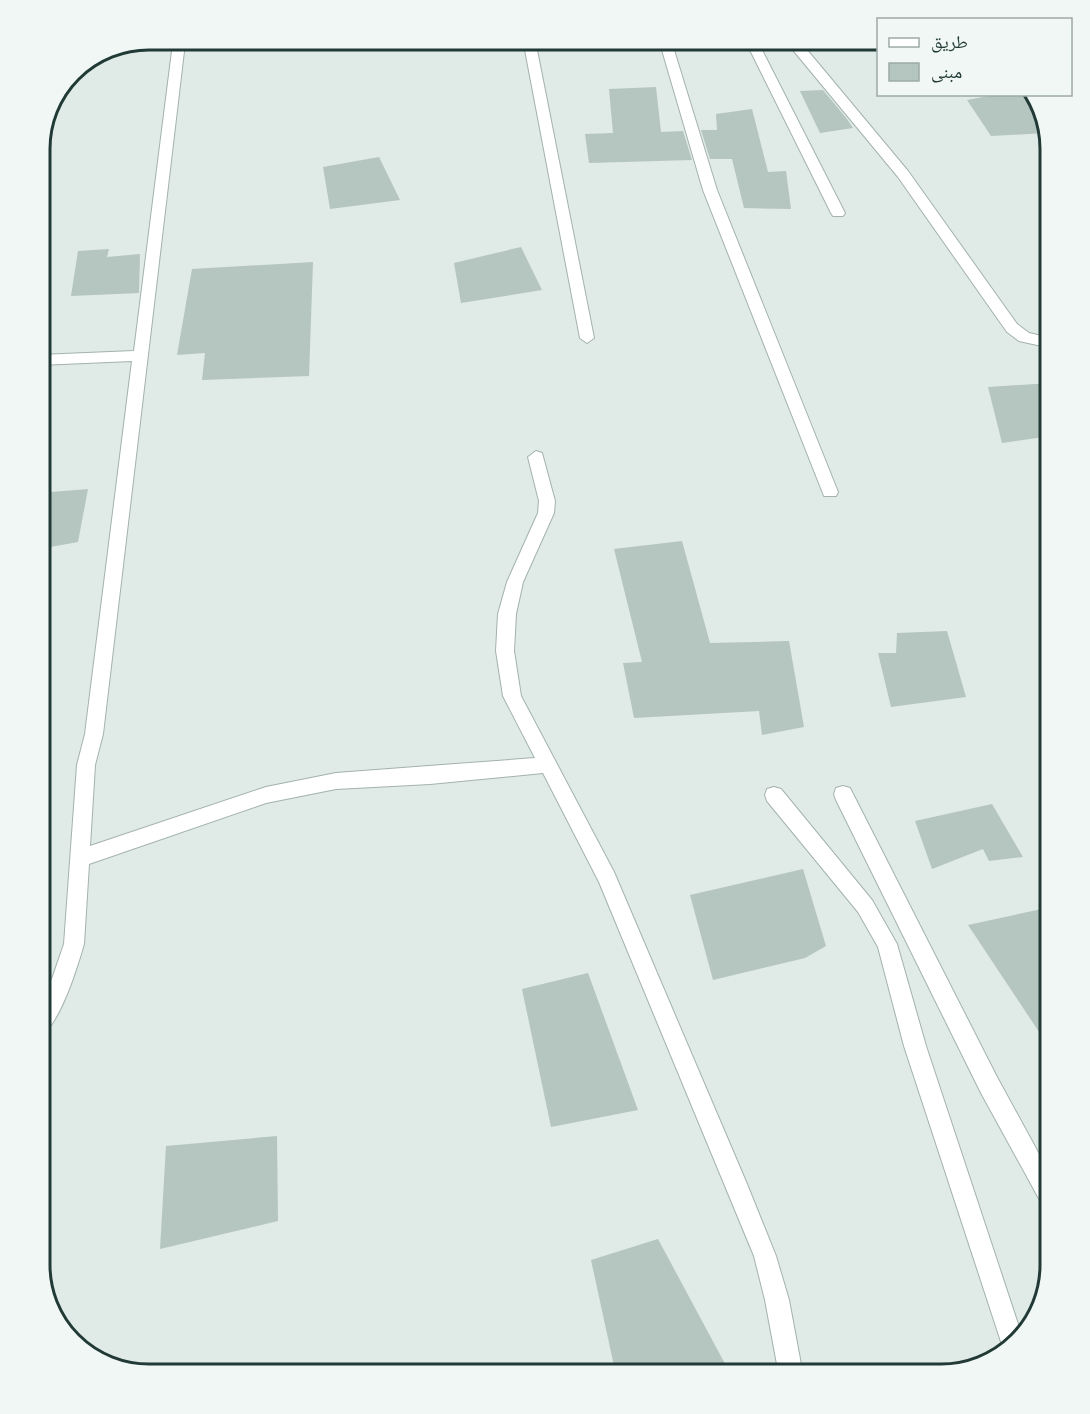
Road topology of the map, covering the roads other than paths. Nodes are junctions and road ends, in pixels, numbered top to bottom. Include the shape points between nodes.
1 (177, 50) edge
2 (530, 50) edge
3 (667, 50) edge
4 (756, 50) edge
5 (799, 50) edge
6 (838, 213) dead end
7 (587, 338) dead end
8 (1040, 340) edge
9 (140, 356) junction
10 (50, 360) edge
11 (536, 457) dead end
12 (830, 492) dead end
13 (548, 765) junction
14 (843, 794) dead end
15 (774, 795) dead end
16 (80, 859) junction
17 (50, 1006) edge
18 (1040, 1178) edge
19 (1010, 1337) edge
20 (789, 1364) edge

1 - 9 street
2 - 7 street
3 - 12 street via 710,190
4 - 6 street
5 - 8 street via 903,174 1012,328 1024,337
9 - 10 street
9 - 16 street via 94,734 86,765
11 - 13 street via 547,501 546,513 515,582 507,614 505,651 512,696
13 - 16 street via 336,781 266,795
13 - 20 street via 607,878 765,1256
14 - 18 street
15 - 19 street via 865,906 886,944 915,1046
16 - 17 street via 74,944

